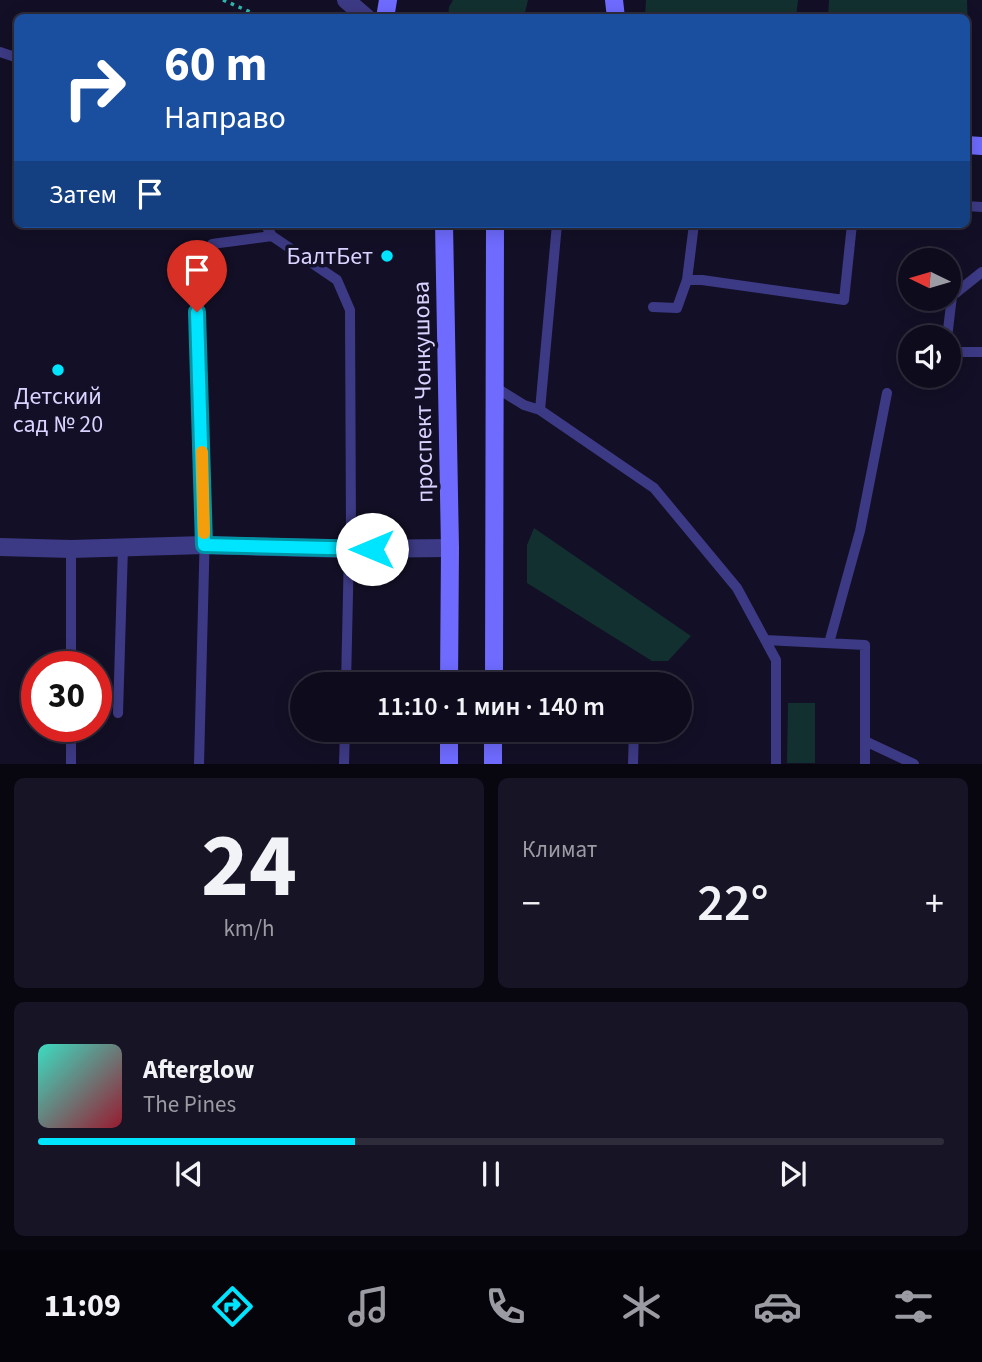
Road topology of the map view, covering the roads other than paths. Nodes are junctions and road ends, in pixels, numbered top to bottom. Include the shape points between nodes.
1 (346, 0) edge
2 (362, 14) edge
3 (267, 228) edge
4 (444, 228) edge
5 (495, 228) edge
6 (557, 228) edge
7 (694, 228) edge
8 (852, 228) edge
9 (271, 236) junction
10 (982, 272) edge
11 (687, 280) junction
12 (653, 307) dead end
13 (949, 325) edge
14 (961, 352) edge
15 (982, 352) edge
16 (494, 387) junction
17 (887, 393) dead end
18 (540, 410) junction
19 (204, 545) junction
20 (0, 547) edge
21 (123, 547) junction
22 (450, 548) junction
23 (71, 549) junction
24 (349, 549) junction
25 (765, 640) junction
26 (830, 643) junction
27 (71, 651) edge
28 (346, 672) edge
29 (449, 672) edge
30 (494, 672) edge
31 (118, 713) dead end
32 (865, 741) junction
33 (71, 742) edge
34 (345, 742) edge
35 (449, 742) edge
36 (494, 742) edge
37 (634, 742) edge
38 (71, 764) edge
39 (199, 764) edge
40 (344, 764) edge
41 (449, 764) edge
42 (493, 764) edge
43 (633, 764) edge
44 (776, 764) edge
45 (864, 764) edge
46 (914, 764) edge

1 - 2 street
3 - 9 lane
4 - 22 main road, проспект Чонкушова
5 - 16 main road
6 - 18 lane
7 - 11 lane
8 - 11 lane via 844,300
9 - 19 lane via 212,244 196,284
9 - 24 lane via 337,280 350,310
10 - 13 lane via 952,296
11 - 12 lane via 677,308
14 - 15 lane
16 - 18 lane
16 - 30 main road
17 - 26 lane via 860,531
18 - 25 lane via 654,488 737,588
19 - 21 street
19 - 24 street
19 - 39 lane
20 - 23 street
21 - 23 street
21 - 31 lane
22 - 24 street
22 - 29 main road, проспект Чонкушова
23 - 27 lane
24 - 28 lane
25 - 26 lane
25 - 44 lane via 776,660
26 - 32 lane via 865,645
32 - 45 lane
32 - 46 lane
33 - 38 lane
34 - 40 lane
35 - 41 main road
36 - 42 main road
37 - 43 lane

